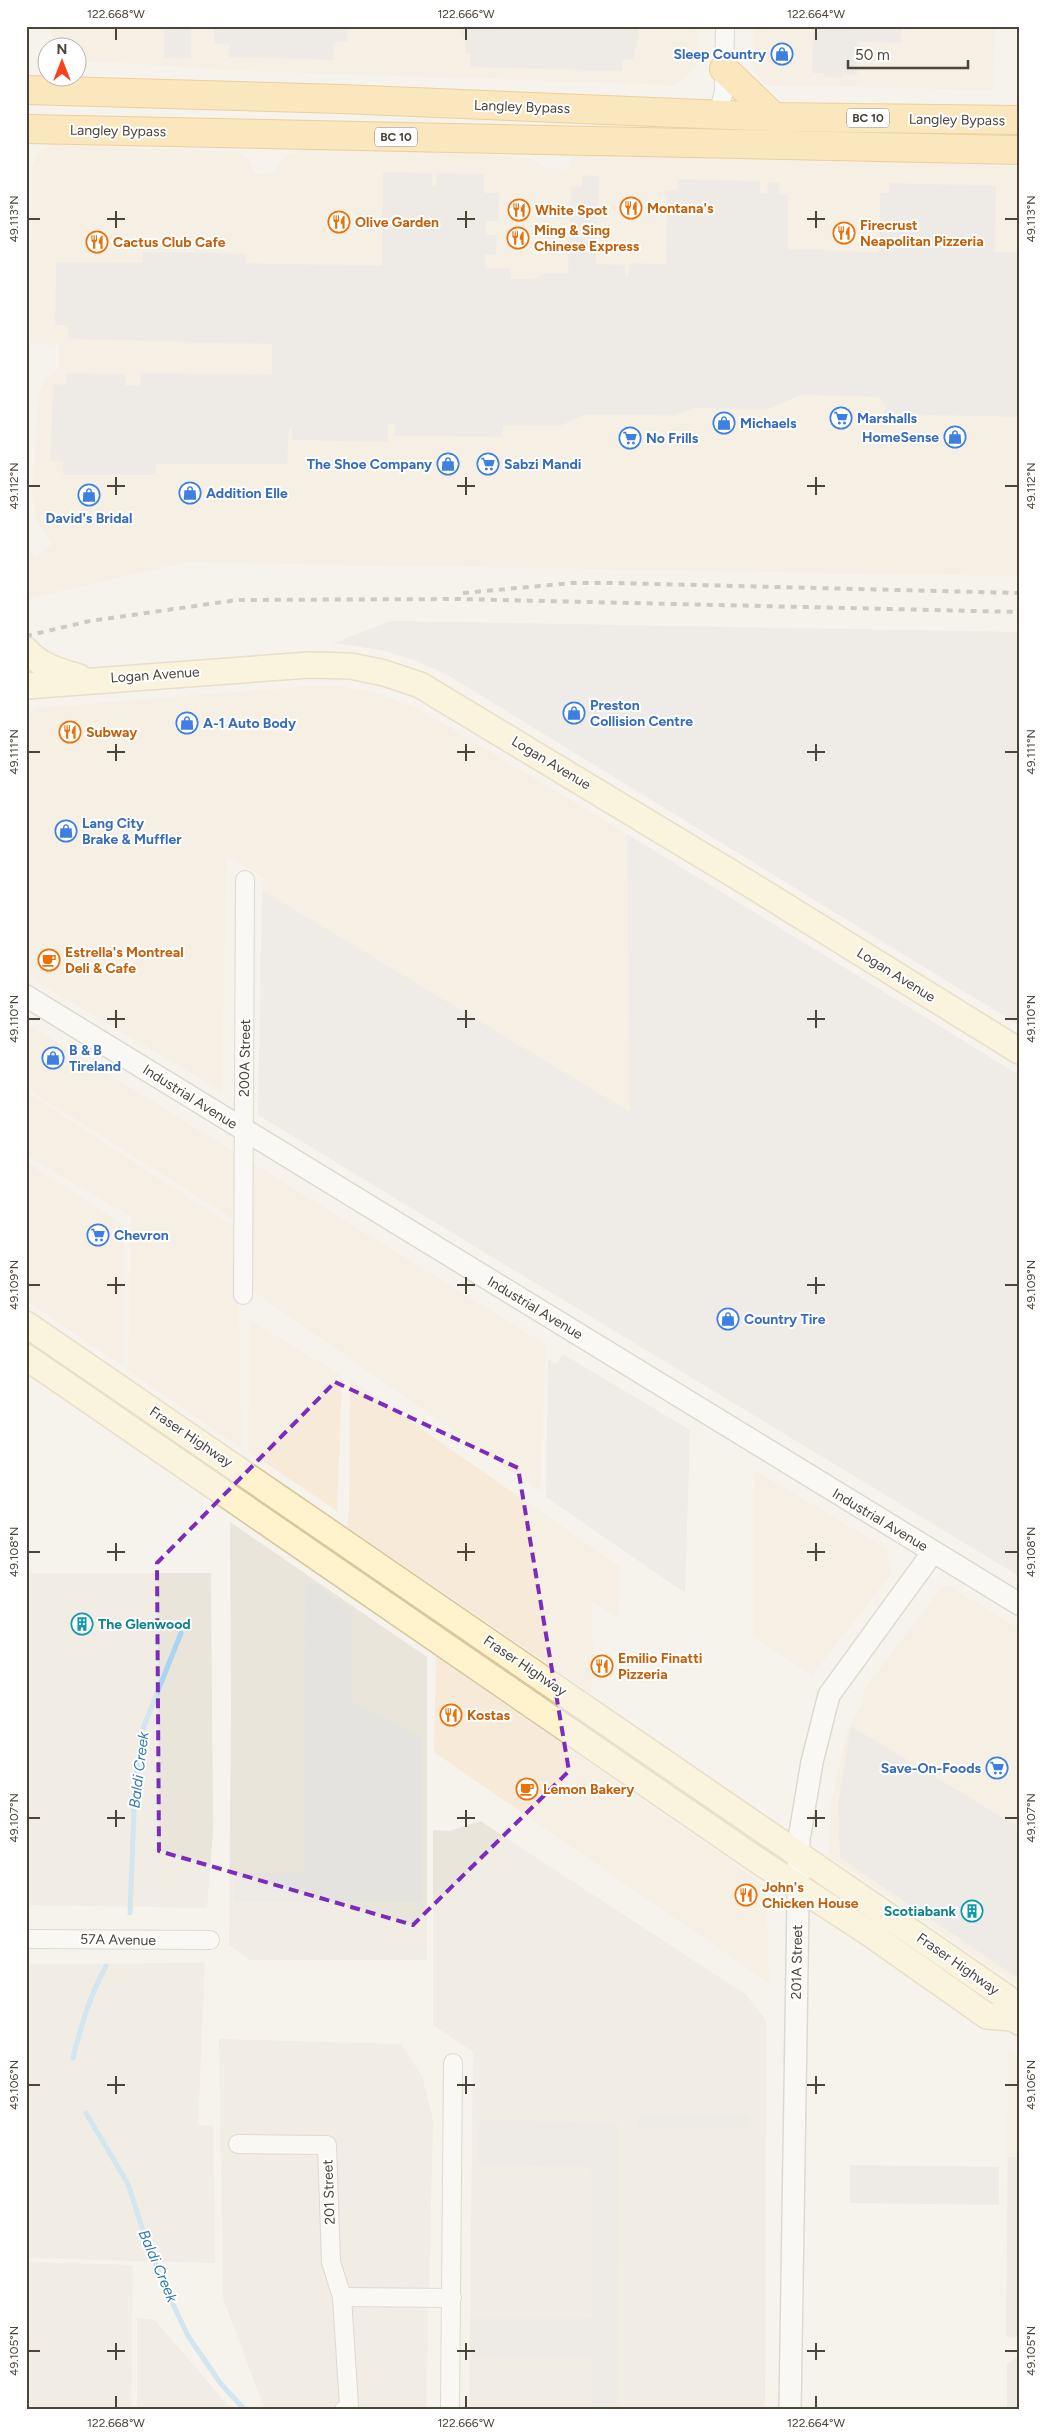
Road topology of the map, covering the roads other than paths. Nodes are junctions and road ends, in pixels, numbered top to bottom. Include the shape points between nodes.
1 (725, 26) edge
2 (724, 69) junction
3 (26, 90) edge
4 (718, 115) junction
5 (774, 117) junction
6 (1019, 120) edge
7 (26, 129) edge
8 (694, 143) junction
9 (1019, 150) edge
10 (26, 650) edge
11 (91, 680) junction
12 (26, 686) edge
13 (245, 880) dead end
14 (26, 996) edge
15 (1019, 1050) edge
16 (244, 1130) junction
17 (243, 1296) dead end
18 (26, 1324) edge
19 (26, 1357) edge
20 (37, 1377) edge
21 (933, 1552) junction
22 (1019, 1604) edge
23 (799, 1854) junction
24 (799, 1887) junction
25 (26, 1939) edge
26 (210, 1940) dead end
27 (1015, 2020) edge
28 (453, 2063) dead end
29 (238, 2144) dead end
30 (342, 2297) junction
31 (452, 2298) junction
32 (344, 2410) edge
33 (450, 2410) edge
34 (790, 2410) edge

1 - 2 street
2 - 4 street via 724,91
2 - 5 highway
3 - 4 highway, Langley Bypass / BC 10
4 - 5 highway, Langley Bypass / BC 10
4 - 8 highway
5 - 6 highway, Langley Bypass / BC 10
7 - 8 highway, Langley Bypass / BC 10
8 - 9 highway, Langley Bypass / BC 10
10 - 11 main road via 57,671
11 - 12 main road, Logan Avenue
11 - 15 main road, Logan Avenue via 309,665 350,666 420,685
13 - 16 street, 200A Street
14 - 16 street, Industrial Avenue
16 - 17 street, 200A Street
16 - 21 street, Industrial Avenue
18 - 23 main road, Fraser Highway
19 - 20 main road, Fraser Highway
20 - 24 main road, Fraser Highway
21 - 22 street, Industrial Avenue
21 - 23 street, 201A Street via 828,1695 812,1762
23 - 24 street, 201A Street
23 - 27 main road, Fraser Highway via 1006,1998
24 - 27 main road, Fraser Highway via 987,2016
24 - 34 street, 201A Street
25 - 26 street, 57A Avenue
28 - 31 street
29 - 30 street, 201 Street via 327,2145 331,2262
30 - 31 street
30 - 32 street, 201 Street via 349,2407
31 - 33 street

